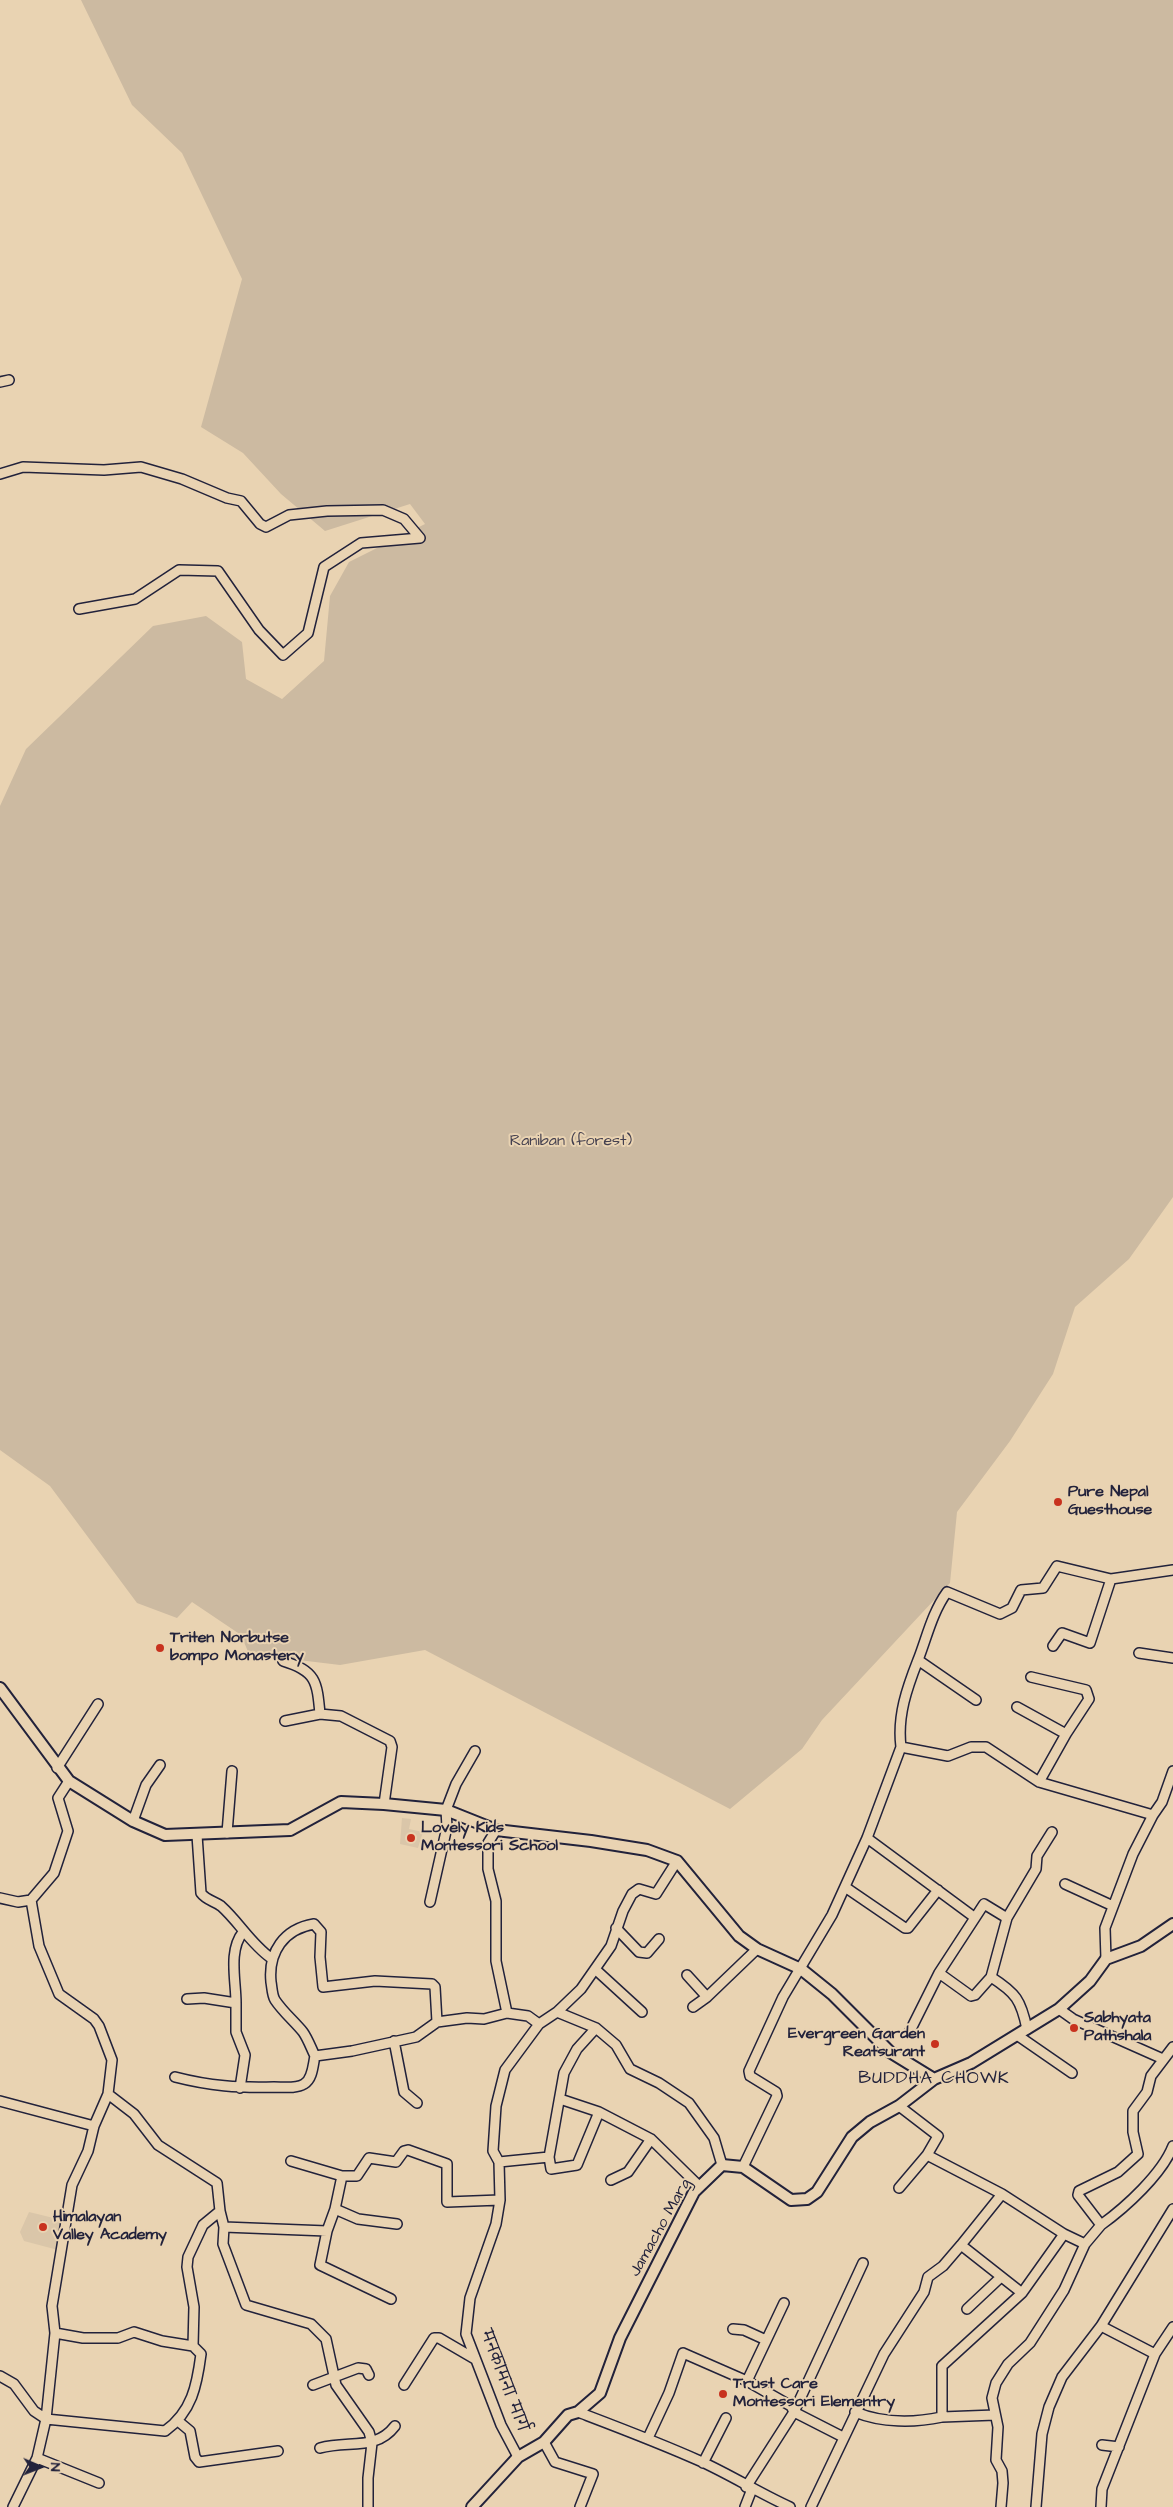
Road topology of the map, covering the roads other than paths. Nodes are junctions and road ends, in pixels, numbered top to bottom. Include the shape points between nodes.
1 (0, 474) edge
2 (79, 609) dead end
3 (1173, 1570) edge
4 (1111, 1579) junction
5 (1053, 1646) dead end
6 (1139, 1653) dead end
7 (1173, 1658) edge
8 (918, 1660) junction
9 (283, 1661) dead end
10 (1031, 1677) dead end
11 (0, 1688) edge
12 (976, 1700) dead end
13 (98, 1704) dead end
14 (1017, 1707) dead end
15 (320, 1714) junction
16 (285, 1722) dead end
17 (1066, 1734) junction
18 (901, 1747) junction
19 (475, 1751) dead end
20 (160, 1765) dead end
21 (57, 1768) junction
22 (232, 1771) dead end
23 (1173, 1771) edge
24 (68, 1782) junction
25 (1039, 1782) junction
26 (384, 1804) junction
27 (446, 1810) junction
28 (1153, 1815) junction
29 (133, 1821) junction
30 (496, 1830) junction
31 (226, 1832) junction
32 (1052, 1832) dead end
33 (197, 1835) junction
34 (867, 1838) junction
35 (677, 1861) junction
36 (1065, 1884) dead end
37 (845, 1887) junction
38 (938, 1890) junction
39 (0, 1898) edge
40 (31, 1900) junction
41 (430, 1902) dead end
42 (1113, 1906) junction
43 (974, 1917) junction
44 (1007, 1918) junction
45 (1173, 1924) edge
46 (616, 1928) junction
47 (243, 1932) junction
48 (659, 1939) dead end
49 (757, 1949) junction
50 (271, 1958) junction
51 (1106, 1959) junction
52 (595, 1969) junction
53 (801, 1969) junction
54 (939, 1973) junction
55 (687, 1975) dead end
56 (991, 1977) junction
57 (707, 1997) junction
58 (187, 1999) dead end
59 (236, 2003) junction
60 (693, 2007) dead end
61 (1059, 2009) junction
62 (557, 2012) junction
63 (642, 2012) dead end
64 (507, 2013) junction
65 (437, 2022) junction
66 (539, 2024) junction
67 (596, 2028) junction
68 (1027, 2029) junction
69 (910, 2033) dead end
70 (1017, 2035) junction
71 (394, 2041) junction
72 (1173, 2047) edge
73 (315, 2056) junction
74 (1163, 2058) junction
75 (1072, 2073) dead end
76 (175, 2077) dead end
77 (934, 2079) junction
78 (240, 2088) junction
79 (108, 2094) junction
80 (560, 2099) junction
81 (0, 2101) edge
82 (417, 2103) dead end
83 (899, 2106) junction
84 (599, 2112) junction
85 (94, 2126) junction
86 (651, 2139) junction
87 (1173, 2146) edge
88 (927, 2155) junction
89 (549, 2157) junction
90 (291, 2161) dead end
91 (499, 2162) junction
92 (722, 2165) junction
93 (743, 2167) junction
94 (342, 2176) junction
95 (612, 2180) dead end
96 (699, 2186) junction
97 (899, 2188) dead end
98 (1002, 2194) junction
99 (500, 2200) junction
100 (335, 2209) junction
101 (1173, 2209) edge
102 (220, 2211) junction
103 (397, 2224) dead end
104 (1101, 2225) junction
105 (224, 2227) junction
106 (327, 2231) junction
107 (1064, 2234) junction
108 (1085, 2244) junction
109 (961, 2246) junction
110 (863, 2263) dead end
111 (1001, 2276) junction
112 (1022, 2293) junction
113 (391, 2299) dead end
114 (784, 2302) dead end
115 (967, 2308) dead end
116 (1101, 2326) junction
117 (1173, 2327) edge
118 (733, 2329) dead end
119 (54, 2333) junction
120 (766, 2340) junction
121 (193, 2346) junction
122 (1156, 2354) junction
123 (475, 2359) junction
124 (369, 2375) dead end
125 (0, 2376) edge
126 (334, 2377) junction
127 (747, 2380) junction
128 (314, 2385) dead end
129 (404, 2386) dead end
130 (578, 2412) junction
131 (794, 2412) junction
132 (855, 2412) junction
133 (995, 2415) junction
134 (942, 2416) junction
135 (726, 2418) dead end
136 (46, 2419) junction
137 (178, 2421) junction
138 (396, 2426) dead end
139 (843, 2437) junction
140 (648, 2438) junction
141 (544, 2442) junction
142 (372, 2443) junction
143 (1102, 2445) dead end
144 (1119, 2447) junction
145 (320, 2448) dead end
146 (278, 2450) dead end
147 (37, 2458) junction
148 (518, 2458) junction
149 (703, 2463) junction
150 (99, 2483) dead end
151 (749, 2488) junction
152 (13, 2507) edge
153 (368, 2507) edge
154 (472, 2507) edge
155 (580, 2507) edge
156 (745, 2507) edge
157 (790, 2507) edge
158 (811, 2507) edge
159 (1002, 2507) edge
160 (1036, 2507) edge
161 (1100, 2507) edge

1 - 2 street via 23,467 104,470 141,467 241,501 266,527 289,515 383,510 404,519 420,538 360,543 324,567 308,633 283,655 259,630 218,571 179,570 134,599
3 - 4 street
4 - 5 street via 1090,1643 1062,1633
4 - 8 street via 1057,1566 1044,1588 1021,1590 1012,1608 1000,1614 947,1592 938,1605
6 - 7 street
8 - 12 street
8 - 18 street via 908,1684 899,1732
9 - 15 street via 302,1667 310,1675 318,1692
10 - 17 street via 1086,1690 1089,1699
11 - 21 street
13 - 21 street
14 - 17 street
15 - 16 street
15 - 26 street via 348,1719 390,1742
17 - 25 street
18 - 25 street via 948,1756 971,1747 986,1747
18 - 34 street
19 - 27 street
20 - 29 street via 146,1785
21 - 24 street
22 - 31 street
23 - 28 street via 1162,1802
24 - 29 street
24 - 40 street via 58,1798 68,1831 54,1873
25 - 28 street
26 - 27 street
26 - 31 street via 342,1802 290,1830
27 - 30 street
27 - 41 street via 447,1828
28 - 42 street via 1133,1854
29 - 33 street via 165,1835
30 - 35 street via 591,1840 647,1850
30 - 64 street via 488,1843 488,1869 496,1901 496,1961
31 - 33 street
32 - 44 street via 1037,1856 1036,1868
33 - 47 street via 201,1893 204,1898 219,1904
34 - 37 street
34 - 38 street
35 - 46 street, मनकामना मार्ग via 656,1894 639,1889 632,1894
35 - 49 street via 740,1936
36 - 42 street
37 - 38 street via 905,1928
37 - 53 street
38 - 43 street
39 - 40 street via 18,1902
40 - 79 street via 39,1946 59,1994 99,2026 112,2060
42 - 51 street via 1105,1928
43 - 44 street via 986,1904
43 - 54 street
44 - 56 street
45 - 51 street via 1141,1946
46 - 48 street via 639,1952 647,1953
46 - 52 street, मनकामना मार्ग via 611,1946
47 - 50 street
47 - 59 street via 236,1940 235,1950
49 - 53 street
49 - 57 street
50 - 65 street via 286,1938 302,1926 314,1924 321,1932 323,1987 375,1981 432,1984 435,1987
50 - 73 street via 274,1998 304,2033
51 - 61 street via 1090,1981
52 - 62 street, मनकामना मार्ग via 581,1989
52 - 63 street
53 - 77 street via 832,1994 890,2052
53 - 93 street via 783,1997 749,2071 750,2076 776,2092 777,2096
54 - 56 street via 971,1996
54 - 69 street
55 - 57 street
56 - 68 street via 1017,1995
57 - 60 street
58 - 59 street
59 - 78 street via 236,2032 245,2055
61 - 68 street
61 - 74 street via 1073,2019
62 - 66 street, मनकामना मार्ग
62 - 67 street
64 - 65 street via 484,2019
64 - 66 street via 528,2016
65 - 71 street via 416,2037
66 - 91 street, मनकामना मार्ग via 505,2070 496,2106 493,2151
67 - 80 street via 577,2049 564,2073
67 - 92 street via 616,2045 630,2069 689,2103 714,2138
68 - 70 street
70 - 75 street
70 - 77 street via 971,2063
71 - 73 street
71 - 82 street via 404,2092
72 - 74 street
73 - 78 street via 310,2078 304,2084
74 - 104 street via 1134,2111 1133,2132 1138,2154 1118,2172 1079,2191 1078,2195
76 - 78 street
77 - 83 street
79 - 85 street
79 - 102 street via 134,2114 158,2145 218,2183
80 - 84 street
80 - 89 street
81 - 85 street
83 - 88 street via 938,2136
83 - 93 street via 870,2122 852,2137 817,2192 806,2199 791,2200
84 - 86 street
84 - 89 street via 577,2165 551,2170
85 - 119 street via 88,2151 72,2185 52,2306
86 - 95 street via 628,2172
86 - 96 street
87 - 104 street via 1151,2181 1120,2212
88 - 97 street
88 - 98 street
89 - 91 street
90 - 94 street
91 - 99 street, मनकामना मार्ग
92 - 93 street
92 - 96 street, Jamacho Marg
94 - 99 street via 358,2176 371,2158 396,2162 408,2150 447,2164 447,2202
94 - 100 street
96 - 130 street, Jamacho Marg via 644,2287 620,2338 600,2393
98 - 107 street
98 - 109 street
99 - 123 street, मनकामना मार्ग via 496,2224 470,2298 466,2334
100 - 103 street via 358,2219
100 - 106 street
101 - 116 street
102 - 105 street
102 - 121 street via 203,2225 188,2257 194,2307
104 - 108 street
105 - 106 street
105 - 126 street via 223,2244 246,2304 311,2324 326,2339
106 - 113 street via 320,2265
107 - 108 street
107 - 112 street
108 - 133 street via 1064,2290 1030,2343 1008,2364 996,2383 992,2398
109 - 111 street
109 - 132 street via 928,2277 924,2292 884,2354
110 - 131 street
111 - 112 street
111 - 115 street
112 - 134 street via 942,2366
114 - 120 street
116 - 122 street
116 - 160 street via 1062,2378 1049,2407 1042,2434
117 - 122 street
118 - 120 street via 744,2330
119 - 121 street via 83,2338 118,2338 134,2332
119 - 136 street
120 - 127 street
121 - 137 street via 201,2354 199,2369 193,2396
122 - 144 street
123 - 129 street via 434,2338
123 - 148 street, मनकामना मार्ग
124 - 126 street via 362,2367
125 - 136 street via 14,2384 34,2411
126 - 128 street
126 - 142 street via 336,2385 369,2432
127 - 131 street via 791,2406
127 - 140 street via 683,2353
130 - 140 street
130 - 141 street, Jamacho Marg via 568,2415
131 - 139 street
131 - 151 street
132 - 134 street via 906,2421
132 - 139 street
133 - 134 street
133 - 159 street via 998,2427 996,2460 1004,2483
135 - 149 street
136 - 137 street via 164,2431
136 - 147 street
137 - 146 street via 190,2431 199,2462
138 - 142 street
139 - 158 street
140 - 149 street
141 - 148 street, Jamacho Marg
141 - 155 street via 555,2462 593,2474
142 - 145 street via 337,2443
142 - 153 street
143 - 144 street
144 - 161 street via 1102,2489
147 - 150 street
147 - 152 street
148 - 154 street, Jamacho Marg
149 - 151 street
151 - 156 street
151 - 157 street

